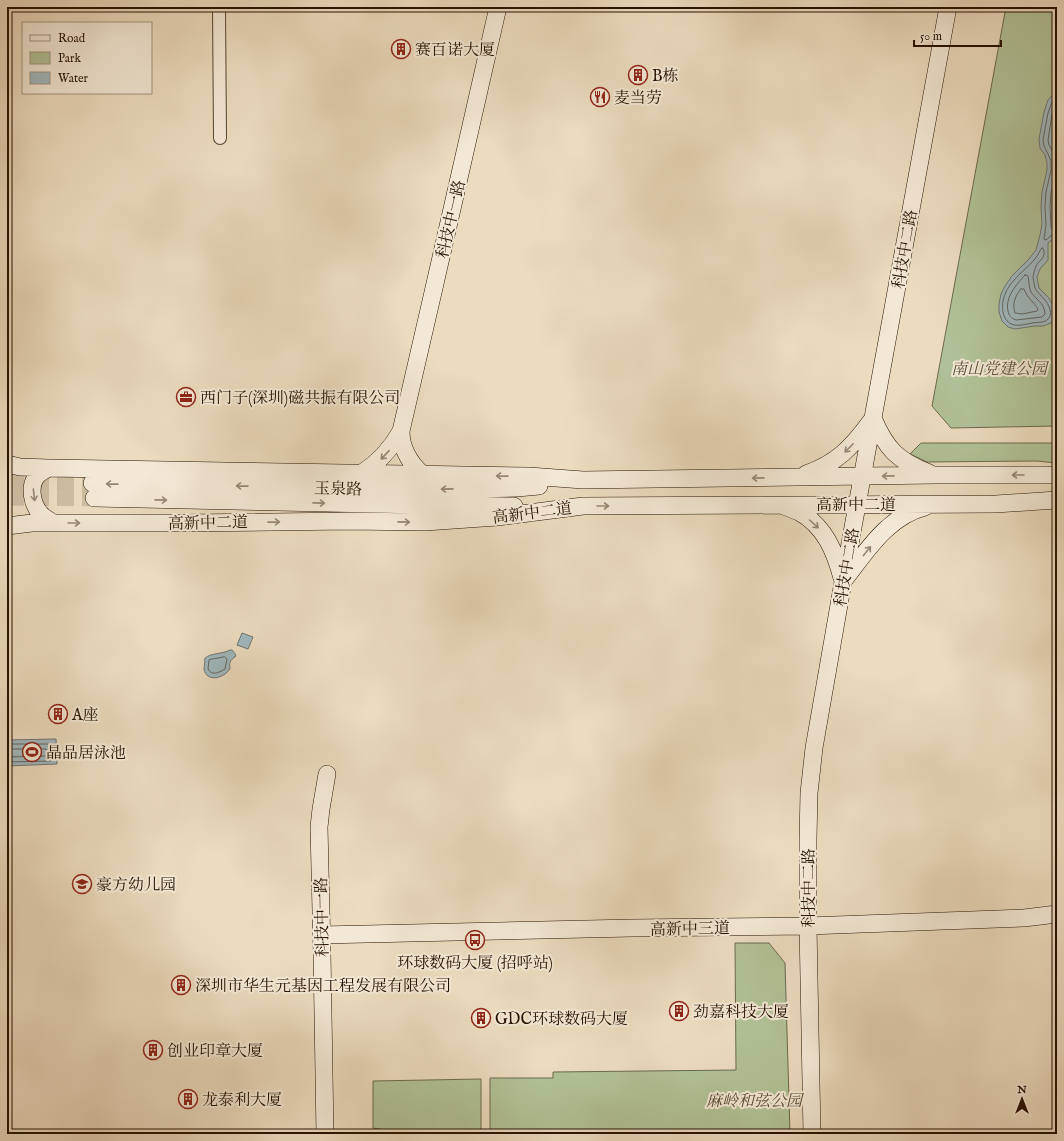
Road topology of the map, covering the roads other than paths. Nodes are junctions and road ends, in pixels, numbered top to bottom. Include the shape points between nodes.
1 (219, 7) edge
2 (498, 7) edge
3 (948, 7) edge
4 (220, 138) dead end
5 (873, 418) junction
6 (401, 430) junction
7 (7, 464) edge
8 (50, 468) junction
9 (362, 473) junction
10 (422, 474) junction
11 (935, 475) junction
12 (1057, 475) edge
13 (862, 476) junction
14 (791, 478) junction
15 (583, 480) junction
16 (1057, 500) edge
17 (857, 504) junction
18 (936, 504) junction
19 (783, 505) junction
20 (583, 506) junction
21 (53, 523) junction
22 (7, 526) edge
23 (843, 582) junction
24 (327, 774) dead end
25 (1057, 914) edge
26 (808, 926) junction
27 (322, 935) junction
28 (325, 1134) edge
29 (812, 1134) edge

1 - 4 street
2 - 6 main road, 科技中一路
3 - 5 main road, 科技中二路
5 - 11 main road via 892,452 918,469
5 - 13 main road, 科技中二路
5 -> 14 main road via 858,439 841,456 816,470
6 -> 9 main road, 科技中一路 via 394,444 373,466
6 - 10 main road, 科技中一路 via 406,454
7 - 8 main road, 高新中二道
8 - 9 main road, 高新中二道
8 -> 21 main road via 37,476 32,494 41,514
9 - 10 main road, 高新中二道
15 -> 10 main road, 高新中二道
12 -> 11 main road, 高新中二道
11 -> 13 main road, 高新中二道
13 - 14 main road, 高新中二道
13 - 17 main road, 科技中二路
14 -> 15 main road, 高新中二道
14 - 19 main road
15 -> 20 main road, 玉泉路 via 517,488 93,491 421,505
16 - 18 main road, 高新中二道
17 - 18 main road, 高新中二道
17 - 19 main road, 高新中二道
17 - 23 main road, 科技中二路
23 -> 18 main road via 887,528 907,514
20 -> 19 main road, 高新中二道
19 -> 23 main road via 799,512 825,535 838,561
21 -> 20 main road, 高新中二道 via 426,522 497,517
21 - 22 main road, 高新中二道
23 - 26 main road, 科技中二路 via 816,732 809,792
24 - 27 main road, 科技中一路 via 319,827
25 - 26 main road, 高新中三道 via 1024,918
26 - 27 main road, 高新中三道
26 - 29 main road, 科技中二路
27 - 28 main road, 科技中一路

